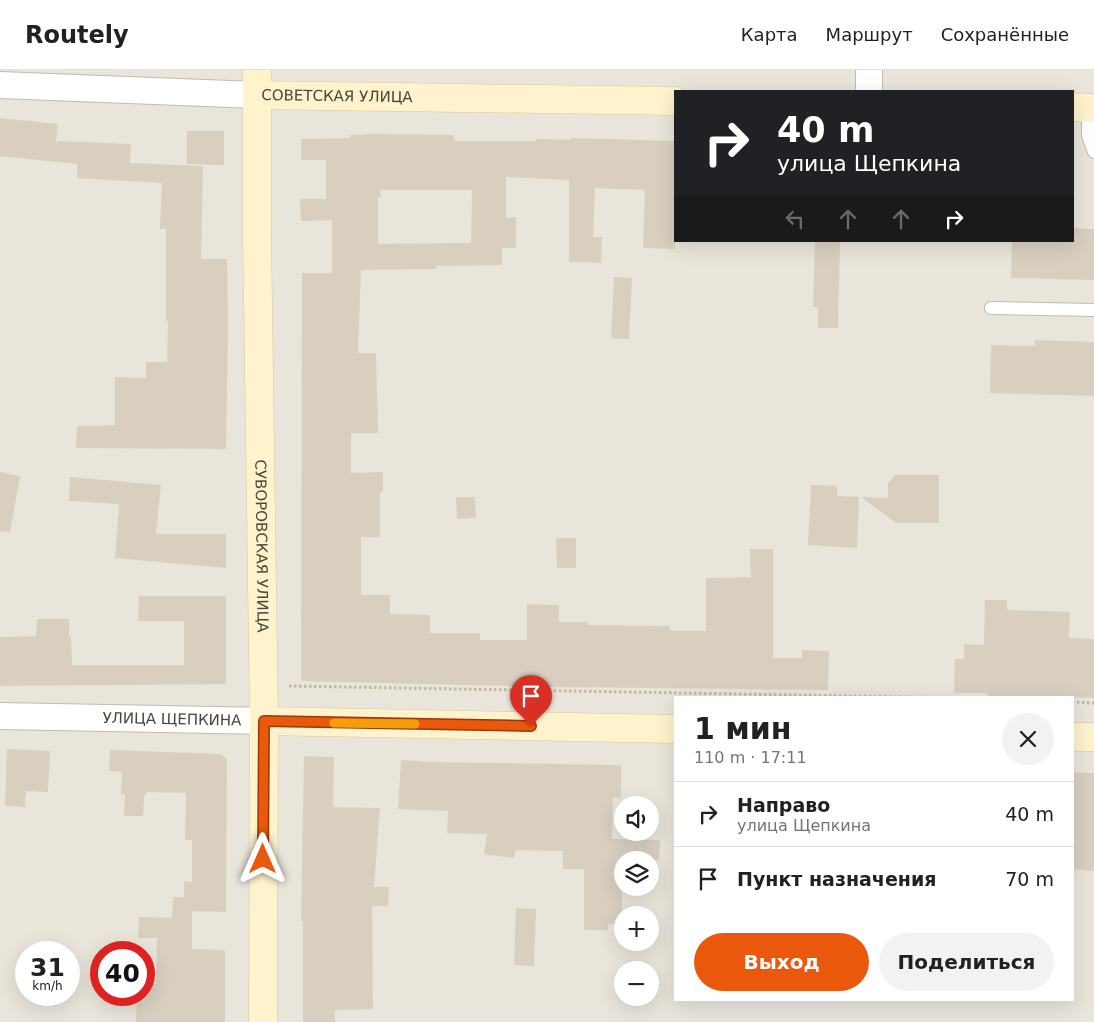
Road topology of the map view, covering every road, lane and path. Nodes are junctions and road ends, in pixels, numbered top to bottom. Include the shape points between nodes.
1 (869, 70) edge
2 (257, 82) edge
3 (0, 85) edge
4 (868, 90) edge
5 (674, 101) edge
6 (1085, 108) edge
7 (1094, 152) edge
8 (991, 308) dead end
9 (1094, 310) edge
10 (263, 686) junction
11 (887, 691) dead end
12 (846, 696) edge
13 (887, 696) edge
14 (1074, 702) edge
15 (1094, 703) edge
16 (0, 716) edge
17 (264, 721) junction
18 (674, 729) edge
19 (1074, 737) edge
20 (1094, 737) edge
21 (262, 1022) edge

1 - 4 street
2 - 3 street, СОВЕТСКАЯ УЛИЦА
2 - 5 street, СОВЕТСКАЯ УЛИЦА
2 - 10 street, СУВОРОВСКАЯ УЛИЦА
6 - 7 lane via 1088,136
8 - 9 lane
10 - 12 path
10 - 17 street, СУВОРОВСКАЯ УЛИЦА
11 - 13 path
14 - 15 path
16 - 17 street, УЛИЦА ЩЕПКИНА
17 - 18 street, УЛИЦА ЩЕПКИНА
17 - 21 street, СУВОРОВСКАЯ УЛИЦА
19 - 20 street

